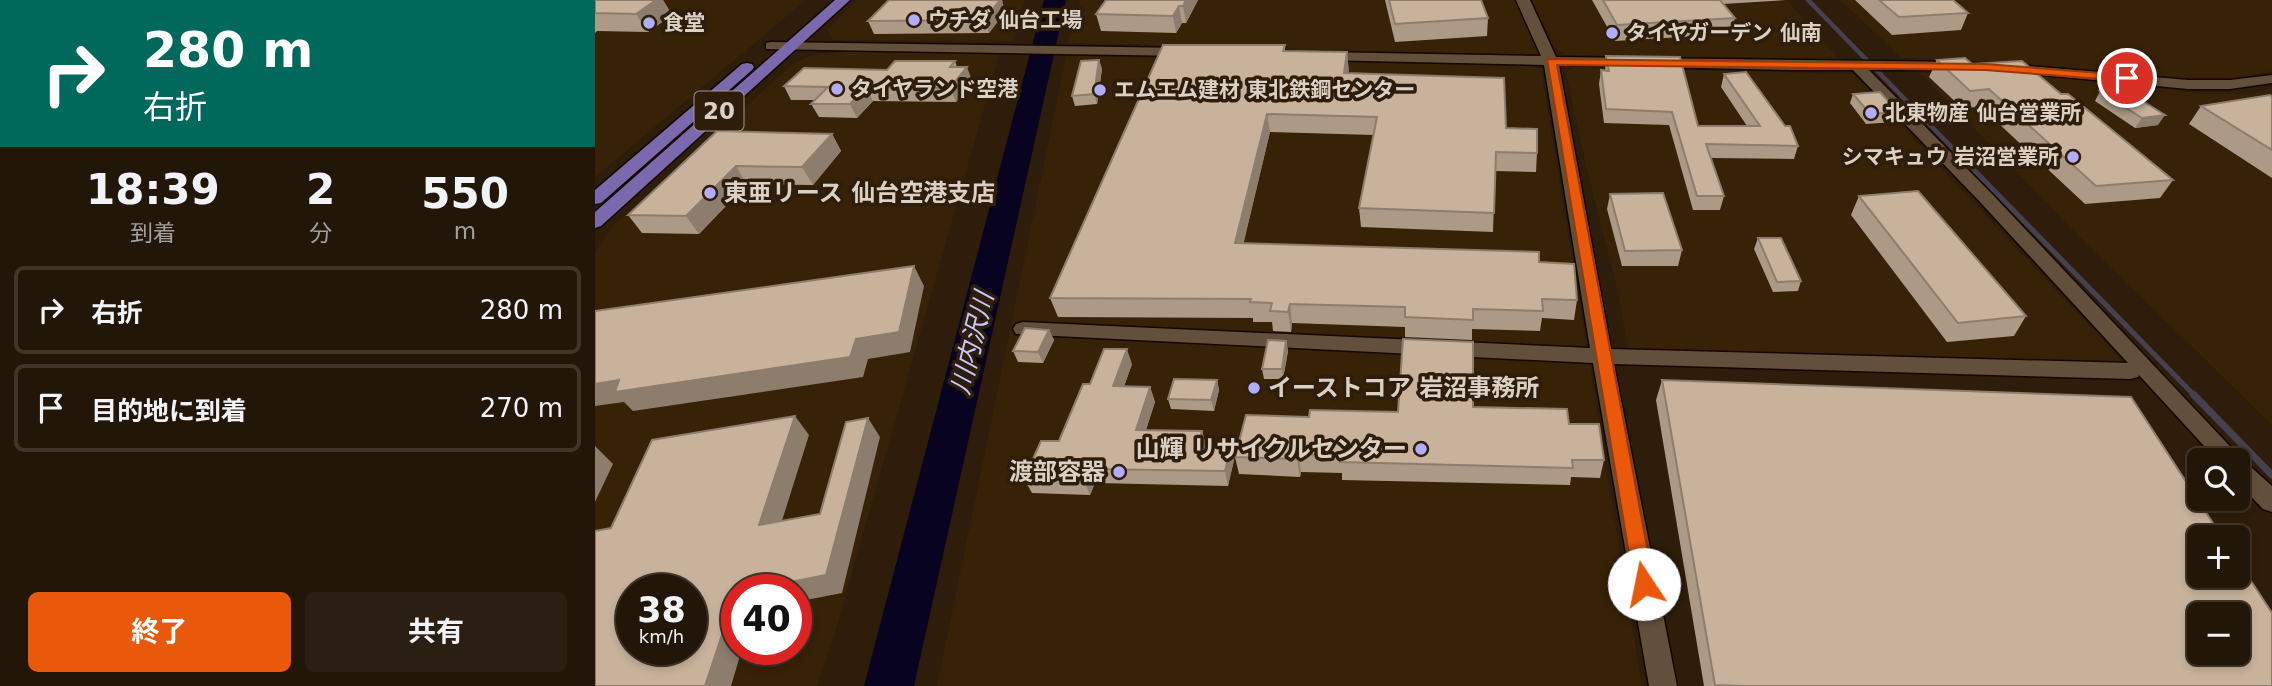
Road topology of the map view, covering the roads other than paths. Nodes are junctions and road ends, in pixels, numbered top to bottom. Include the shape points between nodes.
1 (823, 0) edge
2 (843, 0) edge
3 (1523, 0) edge
4 (771, 46) junction
5 (791, 47) junction
6 (1205, 53) edge
7 (1301, 55) edge
8 (1551, 62) junction
9 (1859, 66) junction
10 (2272, 79) edge
11 (595, 199) edge
12 (595, 222) edge
13 (1023, 329) edge
14 (1602, 355) junction
15 (2130, 371) dead end
16 (2220, 448) edge
17 (2250, 479) edge
18 (2272, 502) edge
19 (1663, 686) edge

1 - 4 main road, 20
2 - 5 main road, 20
3 - 8 street
4 - 5 street
4 - 11 main road, 20
5 - 6 street
5 - 12 main road, 20
7 - 8 street
8 - 9 street
8 - 14 street
9 - 10 street via 2083,73 2194,86 2246,85
9 - 16 street
13 - 14 street
14 - 15 street
14 - 19 street
17 - 18 street

